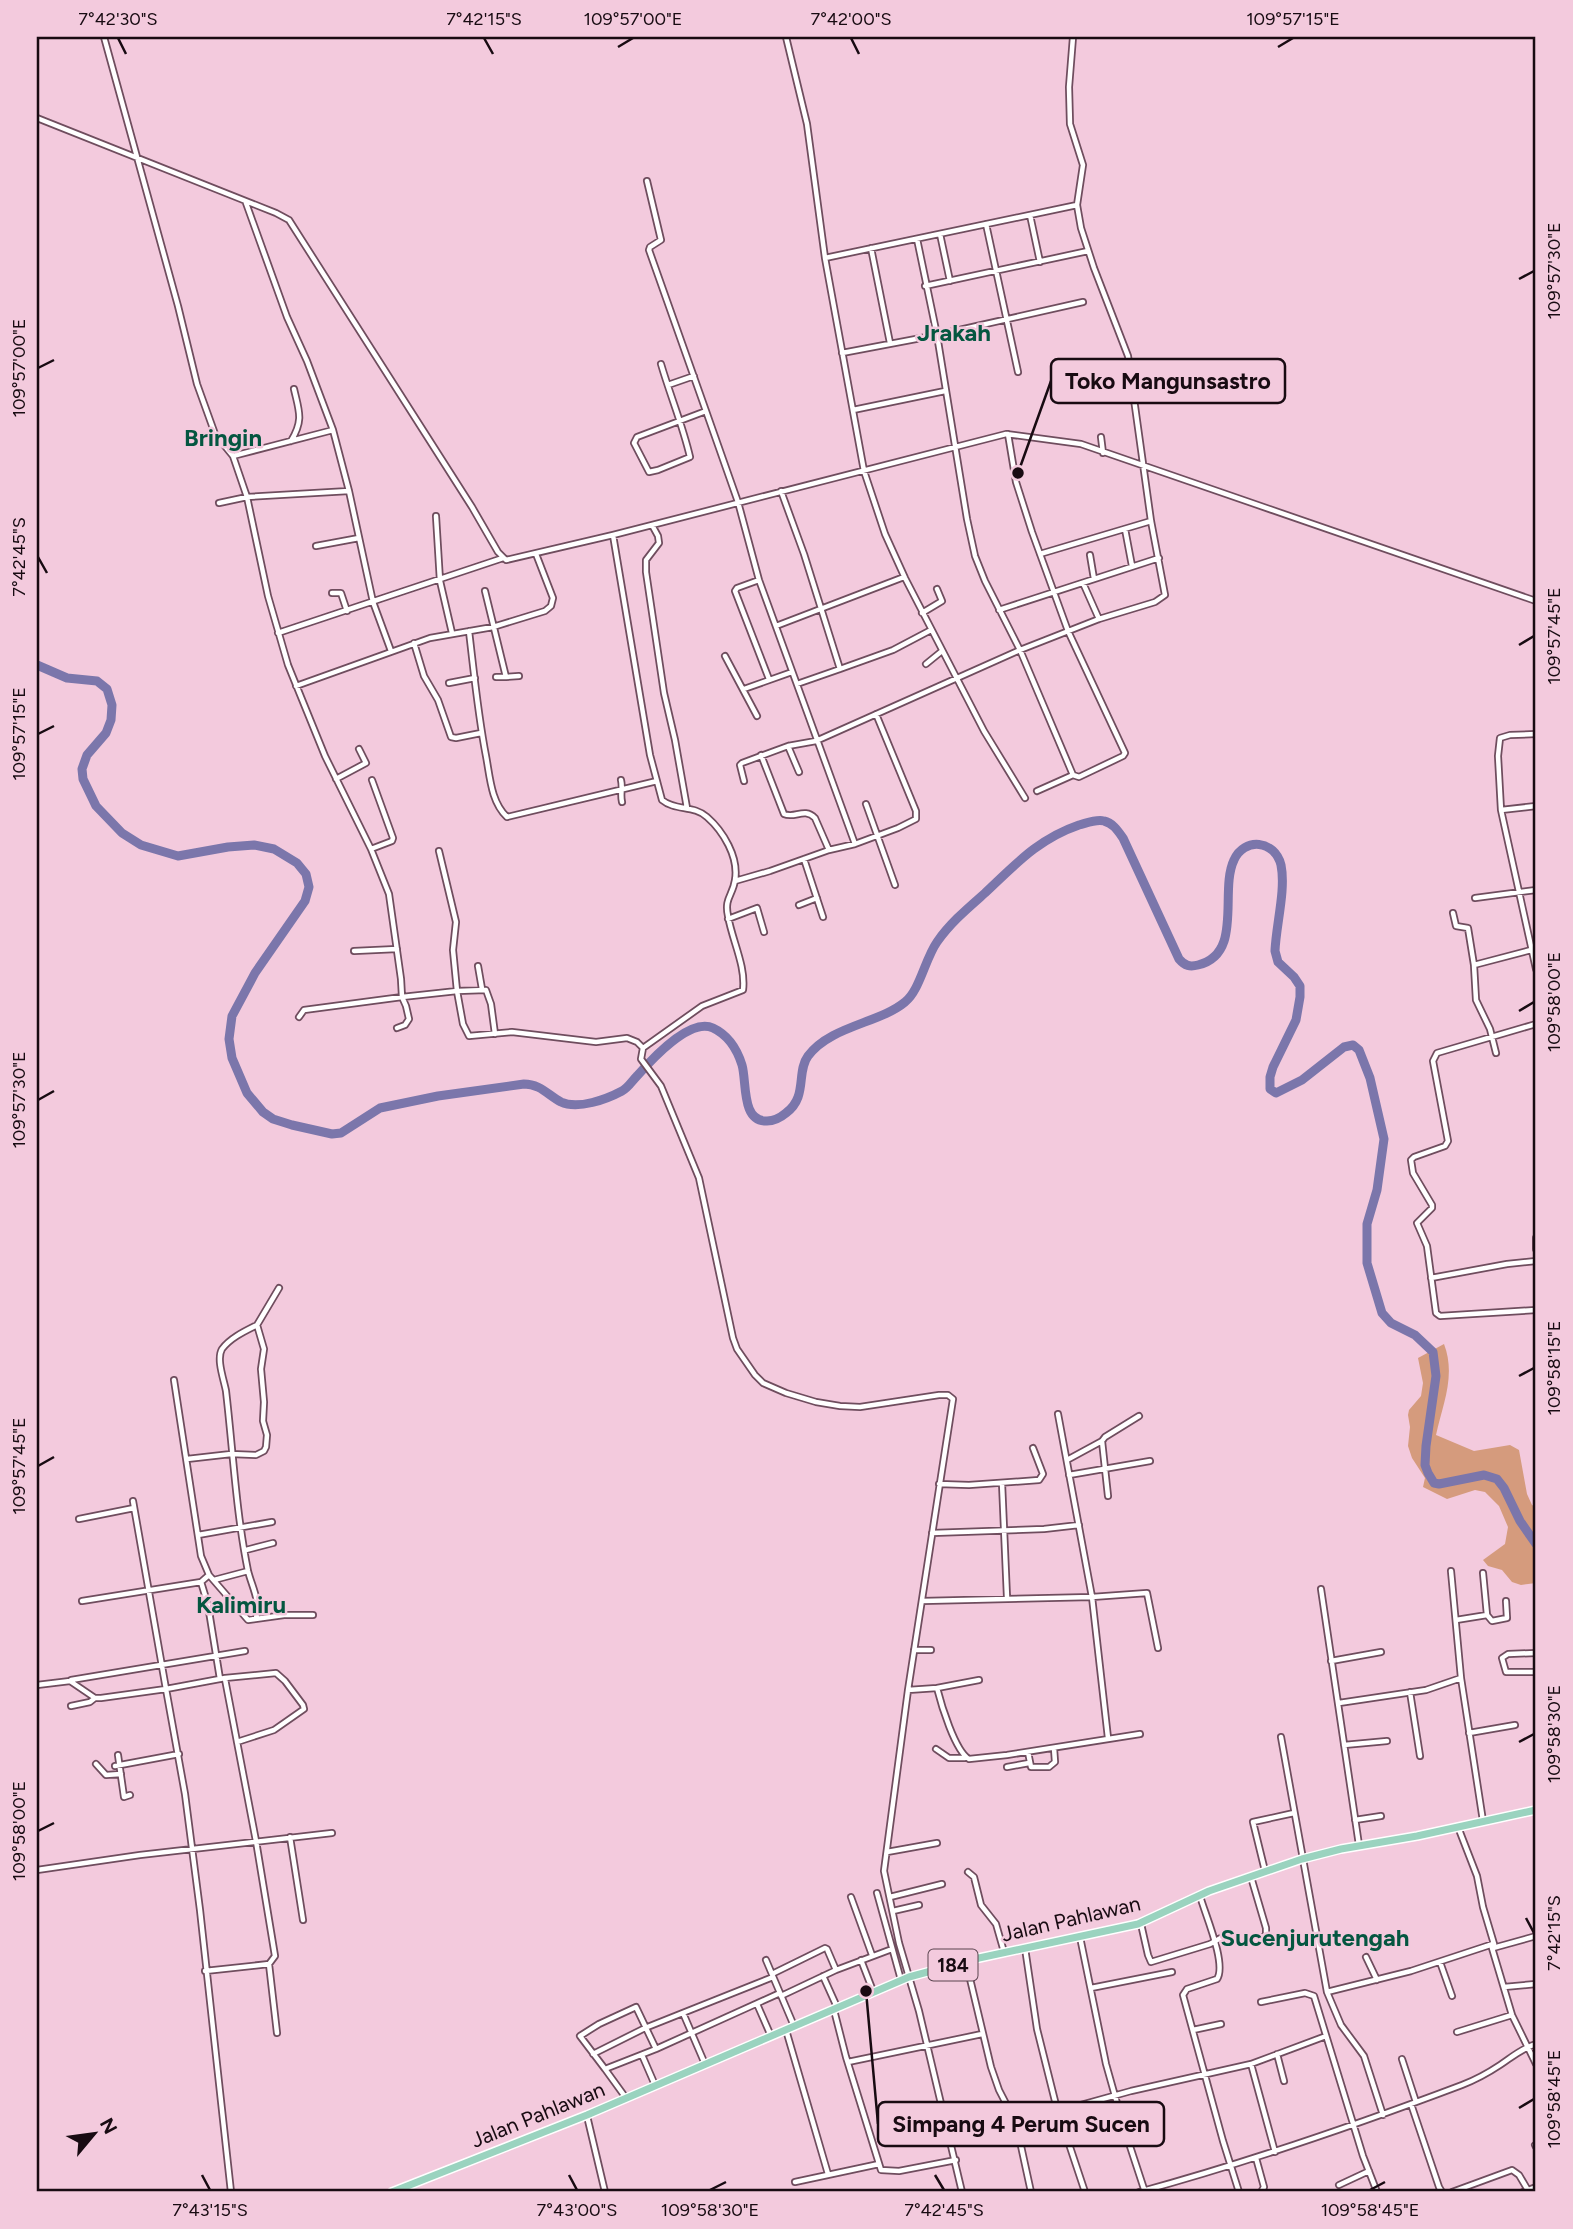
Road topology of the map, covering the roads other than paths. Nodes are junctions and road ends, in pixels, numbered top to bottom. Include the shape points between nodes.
1 (104, 37) edge
2 (786, 37) edge
3 (1073, 37) edge
4 (37, 118) edge
5 (137, 159) junction
6 (647, 181) dead end
7 (245, 202) junction
8 (1077, 205) junction
9 (1030, 215) junction
10 (986, 224) junction
11 (940, 234) junction
12 (917, 239) junction
13 (871, 248) junction
14 (1088, 251) junction
15 (825, 258) junction
16 (1040, 262) junction
17 (997, 271) junction
18 (950, 281) junction
19 (926, 286) junction
20 (1083, 302) dead end
21 (1008, 319) junction
22 (937, 335) junction
23 (890, 343) junction
24 (842, 353) junction
25 (661, 364) dead end
26 (1018, 372) dead end
27 (694, 376) junction
28 (668, 385) junction
29 (294, 389) dead end
30 (945, 391) junction
31 (853, 410) junction
32 (706, 411) junction
33 (678, 421) junction
34 (333, 430) junction
35 (1008, 434) junction
36 (1101, 437) dead end
37 (291, 442) junction
38 (956, 447) junction
39 (1103, 451) junction
40 (233, 456) junction
41 (1144, 467) junction
42 (864, 471) junction
43 (349, 491) junction
44 (781, 491) junction
45 (247, 497) junction
46 (738, 502) junction
47 (219, 503) dead end
48 (436, 516) dead end
49 (1151, 521) junction
50 (652, 525) junction
51 (1125, 529) junction
52 (613, 535) junction
53 (359, 538) junction
54 (316, 547) dead end
55 (536, 554) junction
56 (1040, 554) junction
57 (1090, 555) dead end
58 (503, 558) junction
59 (1159, 558) junction
60 (1132, 566) junction
61 (904, 577) junction
62 (1094, 579) junction
63 (759, 580) junction
64 (440, 581) junction
65 (1083, 583) junction
66 (937, 589) dead end
67 (485, 591) dead end
68 (332, 593) dead end
69 (1055, 593) junction
70 (1536, 601) edge
71 (373, 602) junction
72 (821, 610) junction
73 (999, 610) junction
74 (347, 611) junction
75 (922, 613) junction
76 (1099, 619) junction
77 (776, 626) junction
78 (493, 627) junction
79 (931, 630) junction
80 (469, 631) junction
81 (1068, 631) junction
82 (278, 633) junction
83 (452, 633) junction
84 (414, 643) junction
85 (1020, 650) junction
86 (391, 651) junction
87 (942, 651) junction
88 (725, 656) dead end
89 (926, 664) dead end
90 (840, 669) junction
91 (792, 672) junction
92 (519, 676) dead end
93 (496, 677) dead end
94 (506, 677) junction
95 (475, 678) junction
96 (956, 678) junction
97 (769, 679) junction
98 (449, 683) dead end
99 (797, 684) junction
100 (296, 686) junction
101 (744, 689) junction
102 (876, 714) junction
103 (757, 716) dead end
104 (481, 733) junction
105 (1536, 734) edge
106 (816, 741) junction
107 (788, 746) junction
108 (359, 749) dead end
109 (761, 755) junction
110 (799, 772) dead end
111 (1073, 775) junction
112 (336, 779) junction
113 (372, 779) dead end
114 (621, 780) dead end
115 (657, 781) junction
116 (744, 781) dead end
117 (623, 789) junction
118 (1037, 791) dead end
119 (1025, 798) dead end
120 (622, 802) dead end
121 (866, 804) dead end
122 (1536, 806) edge
123 (687, 808) junction
124 (1502, 810) junction
125 (878, 836) junction
126 (855, 845) junction
127 (372, 849) junction
128 (829, 850) junction
129 (439, 851) dead end
130 (804, 859) junction
131 (735, 881) junction
132 (895, 885) dead end
133 (1536, 890) edge
134 (1518, 892) junction
135 (817, 898) junction
136 (1475, 898) dead end
137 (799, 905) dead end
138 (1452, 913) dead end
139 (823, 917) dead end
140 (728, 919) junction
141 (764, 932) dead end
142 (397, 949) junction
143 (1531, 950) junction
144 (354, 951) dead end
145 (1474, 965) junction
146 (478, 966) dead end
147 (1536, 969) edge
148 (482, 989) junction
149 (457, 992) junction
150 (402, 997) junction
151 (299, 1017) dead end
152 (1536, 1024) edge
153 (397, 1028) dead end
154 (495, 1034) junction
155 (1492, 1037) junction
156 (643, 1048) junction
157 (1496, 1053) dead end
158 (1536, 1238) edge
159 (1536, 1249) edge
160 (1536, 1261) edge
161 (1431, 1278) junction
162 (279, 1288) dead end
163 (1536, 1310) edge
164 (257, 1325) junction
165 (174, 1380) dead end
166 (1058, 1414) dead end
167 (1139, 1416) dead end
168 (1102, 1441) junction
169 (1033, 1448) dead end
170 (231, 1454) junction
171 (187, 1459) junction
172 (1067, 1460) junction
173 (1150, 1461) dead end
174 (1105, 1469) junction
175 (1069, 1475) junction
176 (1002, 1483) junction
177 (939, 1484) junction
178 (1108, 1496) dead end
179 (133, 1501) dead end
180 (134, 1508) junction
181 (79, 1519) dead end
182 (272, 1522) dead end
183 (1079, 1525) junction
184 (242, 1528) junction
185 (1004, 1532) junction
186 (932, 1534) junction
187 (198, 1535) junction
188 (273, 1543) dead end
189 (246, 1550) junction
190 (248, 1571) junction
191 (1451, 1571) dead end
192 (1483, 1573) dead end
193 (209, 1574) junction
194 (214, 1580) junction
195 (201, 1582) junction
196 (1321, 1589) dead end
197 (148, 1590) junction
198 (1007, 1597) junction
199 (1092, 1597) junction
200 (82, 1601) dead end
201 (922, 1601) junction
202 (1506, 1601) dead end
203 (313, 1615) dead end
204 (1487, 1615) junction
205 (256, 1618) junction
206 (1456, 1620) junction
207 (1158, 1648) dead end
208 (914, 1650) junction
209 (931, 1650) dead end
210 (245, 1651) dead end
211 (1381, 1652) dead end
212 (1536, 1653) edge
213 (215, 1656) junction
214 (1331, 1661) junction
215 (161, 1664) junction
216 (1536, 1672) edge
217 (1461, 1678) junction
218 (222, 1679) junction
219 (979, 1680) dead end
220 (70, 1681) junction
221 (37, 1685) edge
222 (937, 1688) junction
223 (166, 1689) junction
224 (908, 1690) junction
225 (1410, 1692) junction
226 (95, 1698) junction
227 (1339, 1703) junction
228 (71, 1706) dead end
229 (1515, 1725) dead end
230 (1469, 1733) junction
231 (1140, 1734) dead end
232 (1282, 1737) dead end
233 (1108, 1738) junction
234 (1387, 1741) dead end
235 (237, 1742) junction
236 (1344, 1745) junction
237 (1054, 1748) junction
238 (936, 1749) dead end
239 (1028, 1752) junction
240 (179, 1754) junction
241 (118, 1755) dead end
242 (1420, 1756) dead end
243 (966, 1758) junction
244 (1029, 1763) junction
245 (96, 1764) dead end
246 (117, 1766) junction
247 (1007, 1767) dead end
248 (121, 1774) junction
249 (130, 1795) dead end
250 (1536, 1810) edge
251 (1294, 1813) junction
252 (1381, 1816) dead end
253 (1355, 1820) junction
254 (1483, 1821) junction
255 (1458, 1828) junction
256 (332, 1833) dead end
257 (290, 1837) junction
258 (256, 1841) junction
259 (937, 1843) dead end
260 (1359, 1845) junction
261 (191, 1850) junction
262 (887, 1852) junction
263 (1303, 1859) junction
264 (37, 1870) edge
265 (968, 1872) dead end
266 (1265, 1872) junction
267 (1251, 1877) junction
268 (942, 1884) dead end
269 (877, 1894) dead end
270 (1199, 1896) junction
271 (851, 1897) dead end
272 (890, 1897) junction
273 (919, 1905) dead end
274 (893, 1911) junction
275 (303, 1920) dead end
276 (1141, 1923) junction
277 (1536, 1936) edge
278 (1080, 1937) junction
279 (1214, 1941) junction
280 (1493, 1946) junction
281 (1025, 1948) junction
282 (892, 1949) junction
283 (1004, 1953) junction
284 (872, 1955) junction
285 (1366, 1957) dead end
286 (766, 1960) dead end
287 (860, 1960) junction
288 (966, 1962) junction
289 (1440, 1962) junction
290 (270, 1964) junction
291 (835, 1970) junction
292 (205, 1971) junction
293 (1172, 1972) dead end
294 (772, 1975) junction
295 (823, 1976) junction
296 (905, 1979) junction
297 (1377, 1980) junction
298 (1536, 1984) edge
299 (1504, 1987) junction
300 (1091, 1988) junction
301 (873, 1991) junction
302 (1327, 1992) junction
303 (780, 1995) junction
304 (1452, 1996) dead end
305 (1261, 2002) dead end
306 (757, 2004) junction
307 (836, 2008) junction
308 (683, 2013) junction
309 (1511, 2015) junction
310 (1221, 2024) dead end
311 (645, 2028) junction
312 (790, 2028) junction
313 (1193, 2030) junction
314 (1457, 2032) dead end
315 (277, 2033) dead end
316 (692, 2034) junction
317 (982, 2034) junction
318 (771, 2036) junction
319 (1326, 2036) junction
320 (1536, 2044) edge
321 (927, 2045) junction
322 (1527, 2046) junction
323 (656, 2049) junction
324 (593, 2054) junction
325 (1277, 2054) junction
326 (642, 2055) junction
327 (1402, 2059) dead end
328 (848, 2062) junction
329 (705, 2064) junction
330 (1251, 2064) junction
331 (1536, 2064) edge
332 (605, 2069) junction
333 (1205, 2075) junction
334 (1283, 2081) dead end
335 (655, 2085) junction
336 (1115, 2096) junction
337 (626, 2098) junction
338 (1414, 2103) junction
339 (1058, 2111) junction
340 (587, 2115) junction
341 (1383, 2115) junction
342 (1016, 2123) junction
343 (1355, 2124) junction
344 (950, 2138) junction
345 (1275, 2152) junction
346 (1256, 2158) junction
347 (956, 2160) junction
348 (879, 2164) junction
349 (1230, 2165) junction
350 (1369, 2171) junction
351 (828, 2174) junction
352 (795, 2182) dead end
353 (1339, 2185) dead end
354 (1536, 2187) edge
355 (231, 2192) edge
356 (392, 2192) edge
357 (605, 2192) edge
358 (962, 2192) edge
359 (1031, 2192) edge
360 (1085, 2192) edge
361 (1143, 2192) edge
362 (1239, 2192) edge
363 (1261, 2192) edge
364 (1377, 2192) edge
365 (1442, 2192) edge
366 (1452, 2192) edge
367 (1526, 2192) edge

1 - 5 street
2 - 15 street via 807,124
3 - 8 street via 1070,124 1083,165
4 - 5 street
5 - 7 street
5 - 40 street via 204,407 217,439
6 - 27 street via 661,240 649,250
7 - 34 street
7 - 58 street via 282,216 296,228
8 - 9 street
8 - 14 street
9 - 10 street
9 - 16 street
10 - 11 street
10 - 17 street
11 - 12 street
11 - 18 street
12 - 13 street
12 - 19 street
13 - 15 street
13 - 23 street
14 - 16 street
14 - 41 street via 1128,356
15 - 24 street
16 - 17 street
17 - 18 street
17 - 21 street
18 - 19 street
19 - 22 street
20 - 21 street
21 - 22 street
21 - 26 street
22 - 23 street
22 - 30 street
23 - 24 street
24 - 31 street
25 - 28 street
27 - 28 street
27 - 32 street
28 - 33 street
29 - 37 street via 300,425
30 - 31 street
30 - 38 street
31 - 42 street
32 - 33 street
32 - 46 street
33 - 33 street via 635,439 649,472 689,458
34 - 37 street
34 - 43 street
35 - 38 street
35 - 39 street
35 - 56 street via 1016,482
36 - 39 street
37 - 40 street
38 - 42 street
38 - 73 street via 975,555
39 - 41 street
40 - 45 street
41 - 49 street
41 - 70 street
42 - 44 street
42 - 61 street
43 - 45 street
43 - 53 street
44 - 46 street
44 - 72 street
45 - 47 street
45 - 82 street
46 - 50 street
46 - 63 street
48 - 64 street
49 - 51 street
49 - 59 street
50 - 52 street
50 - 123 street via 659,544 646,560 646,572
51 - 56 street
51 - 60 street
52 - 55 street
52 - 115 street
53 - 54 street
53 - 71 street
55 - 58 street
55 - 78 street via 553,598 551,606
56 - 69 street
57 - 62 street
58 - 64 street
59 - 60 street
59 - 76 street via 1163,598
60 - 62 street
61 - 72 street
61 - 75 street
62 - 65 street
63 - 77 street
63 - 97 street via 735,591
64 - 71 street
64 - 83 street
65 - 69 street
65 - 76 street
66 - 75 street via 942,601
67 - 78 street
68 - 74 street via 341,593
69 - 73 street
69 - 81 street
71 - 74 street
71 - 86 street
72 - 77 street
72 - 90 street
73 - 85 street
74 - 82 street
75 - 79 street
76 - 81 street
77 - 91 street
78 - 80 street
78 - 94 street
79 - 87 street
79 - 90 street
80 - 83 street
80 - 95 street
81 - 85 street
81 - 111 street via 1125,753 1079,777
82 - 100 street
83 - 84 street
84 - 86 street
84 - 104 street via 451,737
85 - 96 street
85 - 111 street
86 - 100 street
87 - 89 street
87 - 96 street
88 - 101 street
90 - 99 street
91 - 97 street
91 - 99 street
92 - 94 street
93 - 94 street
95 - 98 street
95 - 104 street
96 - 102 street
96 - 119 street
97 - 101 street
99 - 106 street
100 - 112 street
101 - 103 street
102 - 106 street
102 - 125 street via 917,815 915,821
104 - 117 street via 493,790 507,817
105 - 124 street via 1499,740
106 - 107 street
106 - 126 street
107 - 109 street
107 - 110 street
108 - 112 street via 366,763
109 - 116 street via 740,764
109 - 128 street via 784,814 811,814
111 - 118 street
112 - 127 street
113 - 127 street via 393,838
114 - 117 street
115 - 117 street
115 - 123 street via 664,802
117 - 120 street
121 - 125 street
122 - 124 street
123 - 131 street via 707,816 719,830 729,847
124 - 134 street
125 - 126 street
125 - 132 street
126 - 128 street
127 - 142 street via 389,894
128 - 130 street
129 - 149 street via 456,922
130 - 131 street
130 - 135 street
131 - 140 street via 727,898
133 - 134 street
134 - 136 street
134 - 143 street
135 - 137 street
135 - 139 street
138 - 145 street via 1457,926 1468,928
140 - 141 street via 757,908
140 - 156 street via 744,990 702,1006
142 - 144 street
142 - 150 street
143 - 145 street
143 - 147 street
145 - 155 street via 1476,1000
146 - 148 street
148 - 149 street
148 - 154 street via 488,993
149 - 150 street
149 - 154 street via 467,1034
150 - 151 street via 306,1010
150 - 153 street via 409,1020
152 - 155 street
154 - 156 street via 517,1032 596,1042 627,1038
155 - 157 street
155 - 161 street via 1434,1056 1448,1141 1411,1160 1413,1173 1432,1205 1417,1223 1427,1246
156 - 177 street via 642,1061 661,1086 699,1178 733,1338 742,1358 763,1383 816,1402 860,1407 950,1396 953,1403
158 - 159 street
160 - 161 street
161 - 163 street via 1440,1316
162 - 164 street
164 - 170 street via 239,1334 221,1353
164 - 170 street via 264,1349 266,1447 256,1455
165 - 171 street
166 - 172 street
167 - 168 street
168 - 172 street
168 - 174 street
169 - 176 street via 1042,1478
170 - 171 street
170 - 184 street
171 - 187 street
172 - 175 street
173 - 174 street
174 - 175 street
174 - 178 street
175 - 183 street
176 - 177 street
176 - 185 street
177 - 186 street
179 - 180 street
180 - 181 street
180 - 197 street
182 - 184 street
183 - 185 street
183 - 199 street
184 - 187 street
184 - 189 street
185 - 186 street
185 - 198 street
186 - 201 street
187 - 193 street
188 - 189 street
189 - 190 street
190 - 194 street
190 - 205 street via 258,1604
191 - 206 street
192 - 204 street
193 - 194 street
193 - 195 street
194 - 205 street via 246,1619
195 - 197 street
195 - 213 street
196 - 214 street
197 - 200 street
197 - 215 street
198 - 199 street
198 - 201 street
199 - 207 street via 1148,1594
199 - 233 street
201 - 208 street
202 - 204 street via 1507,1618 1492,1621
203 - 205 street
204 - 206 street
206 - 217 street
208 - 209 street
208 - 224 street
210 - 213 street
211 - 214 street
212 - 216 street via 1502,1658 1506,1672
213 - 215 street
213 - 218 street
214 - 227 street
215 - 220 street
215 - 223 street
217 - 225 street
217 - 230 street
218 - 223 street
218 - 235 street
218 - 235 street via 276,1673 304,1709 274,1730
219 - 222 street
220 - 221 street
220 - 226 street
222 - 224 street
222 - 243 street
223 - 226 street
223 - 240 street
224 - 262 street
225 - 227 street
225 - 242 street
226 - 228 street
227 - 236 street
229 - 230 street
230 - 254 street
231 - 233 street
232 - 251 street
233 - 237 street
234 - 236 street
235 - 258 street
236 - 253 street
237 - 239 street
237 - 244 street via 1052,1767 1033,1768
238 - 243 street via 949,1758
239 - 243 street
239 - 244 street
240 - 246 street
240 - 261 street
241 - 246 street
244 - 247 street
245 - 248 street via 106,1775
246 - 248 street
248 - 249 street via 124,1797
250 - 254 main road, Jalan Pahlawan / 184
251 - 263 street
251 - 266 street via 1253,1822
252 - 253 street
253 - 260 street
254 - 255 main road, Jalan Pahlawan / 184
255 - 260 main road, Jalan Pahlawan / 184
255 - 280 street via 1477,1876
256 - 257 street
257 - 258 street
257 - 275 street
258 - 261 street
258 - 290 street via 275,1956
259 - 262 street
260 - 263 main road, Jalan Pahlawan / 184
261 - 264 street
261 - 292 street
262 - 272 street via 885,1881
263 - 266 main road, Jalan Pahlawan / 184
263 - 302 street
265 - 283 street via 975,1877 981,1905 996,1924
266 - 267 main road, Jalan Pahlawan / 184
267 - 270 main road, Jalan Pahlawan / 184
267 - 279 street via 1265,1937 1240,1941 1226,1936
268 - 272 street
269 - 282 street
270 - 276 main road, Jalan Pahlawan / 184
270 - 279 street
271 - 284 street
272 - 274 street
273 - 274 street
274 - 296 street
276 - 278 main road, Jalan Pahlawan / 184
276 - 279 street via 1151,1962
277 - 280 street
278 - 281 main road, Jalan Pahlawan / 184
278 - 300 street
279 - 313 street via 1219,1978 1183,1994
280 - 289 street
280 - 299 street
281 - 283 main road, Jalan Pahlawan / 184
281 - 339 street via 1037,2029
282 - 284 street
282 - 296 street
283 - 288 main road, Jalan Pahlawan / 184
284 - 287 street
285 - 297 street
286 - 294 street
287 - 291 street
287 - 301 street
288 - 296 main road, Jalan Pahlawan / 184
288 - 317 street
289 - 297 street
289 - 304 street
290 - 292 street
290 - 315 street
291 - 294 street via 825,1948
291 - 295 street
292 - 355 street
293 - 300 street
294 - 303 street
294 - 308 street
295 - 303 street
295 - 307 street
296 - 301 main road, Jalan Pahlawan / 184
296 - 321 street
297 - 302 street
298 - 299 street
299 - 309 street
300 - 336 street
301 - 307 main road, Jalan Pahlawan / 184
302 - 341 street via 1340,2025 1364,2056
303 - 306 street
303 - 312 street
305 - 319 street via 1310,1994 1317,2001
306 - 316 street
306 - 318 street
307 - 312 main road, Jalan Pahlawan / 184
307 - 328 street
308 - 311 street
308 - 316 street
309 - 314 street
309 - 322 street
310 - 313 street
311 - 323 street
311 - 324 street
311 - 324 street via 637,2007 599,2024 580,2036
312 - 318 main road, Jalan Pahlawan / 184
312 - 351 street
313 - 333 street
316 - 323 street
316 - 329 street
317 - 321 street
317 - 342 street via 997,2084
318 - 329 main road, Jalan Pahlawan / 184
319 - 325 street
319 - 343 street
320 - 322 street
321 - 328 street
321 - 344 street
322 - 331 street
322 - 338 street via 1472,2081
323 - 326 street
324 - 332 street
325 - 330 street
325 - 334 street
326 - 332 street
326 - 335 street
327 - 338 street
328 - 348 street
329 - 335 main road, Jalan Pahlawan / 184
330 - 333 street
330 - 345 street
332 - 337 street
333 - 336 street
333 - 349 street
335 - 337 main road, Jalan Pahlawan / 184
336 - 339 street
336 - 361 street
337 - 340 main road, Jalan Pahlawan / 184
338 - 341 street
338 - 365 street
339 - 342 street
339 - 360 street
340 - 356 main road, Jalan Pahlawan / 184
340 - 357 street
341 - 343 street
342 - 344 street
342 - 359 street
343 - 345 street
343 - 350 street
344 - 347 street
345 - 346 street
346 - 349 street
346 - 363 street via 1264,2187
347 - 348 street via 887,2171
347 - 358 street
348 - 351 street
349 - 361 street
349 - 362 street
350 - 353 street
350 - 364 street
351 - 352 street
354 - 367 street
366 - 367 street via 1511,2171 1519,2175

